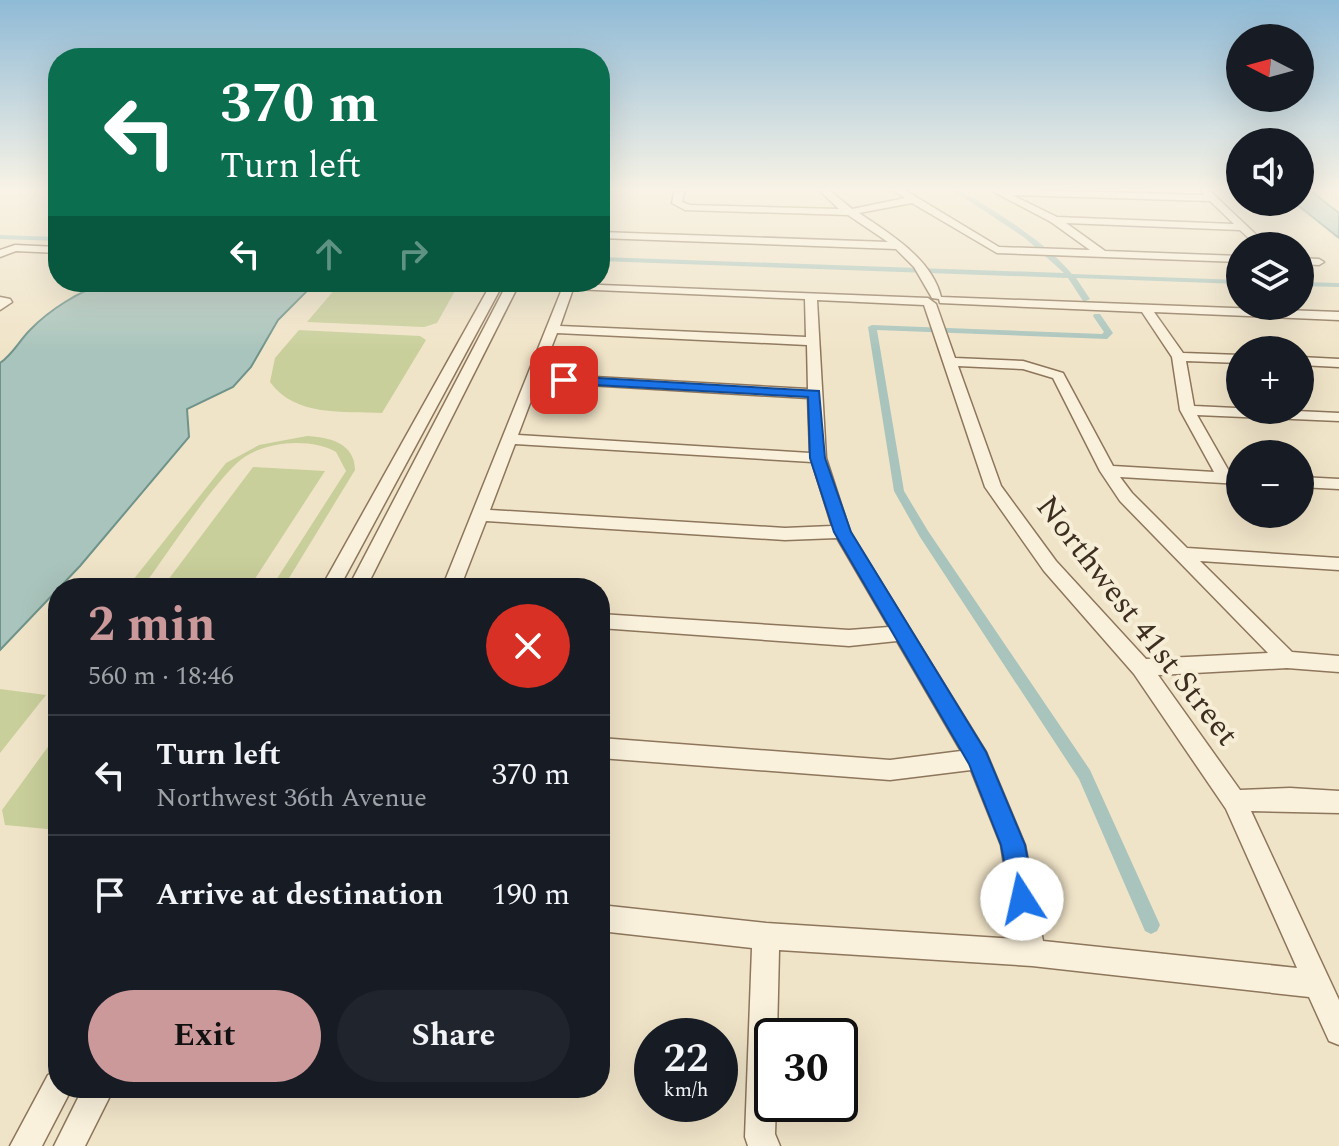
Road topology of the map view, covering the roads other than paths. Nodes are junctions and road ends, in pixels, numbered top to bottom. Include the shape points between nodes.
1 (803, 242) edge
2 (894, 242) edge
3 (981, 242) edge
4 (1086, 242) edge
5 (899, 246) junction
6 (48, 250) edge
7 (1101, 253) junction
8 (0, 254) edge
9 (1226, 258) edge
10 (1314, 262) edge
11 (1319, 262) dead end
12 (610, 288) edge
13 (493, 292) edge
14 (517, 292) edge
15 (567, 292) edge
16 (811, 295) junction
17 (1146, 309) junction
18 (936, 312) junction
19 (1337, 318) edge
20 (552, 329) junction
21 (811, 341) junction
22 (1179, 357) junction
23 (1226, 359) edge
24 (952, 362) junction
25 (1314, 362) edge
26 (1339, 363) edge
27 (533, 378) junction
28 (814, 394) junction
29 (1187, 410) junction
30 (1339, 417) edge
31 (509, 439) junction
32 (818, 458) junction
33 (1226, 468) edge
34 (1108, 471) junction
35 (1226, 479) edge
36 (1314, 483) edge
37 (1339, 484) edge
38 (480, 515) junction
39 (842, 532) junction
40 (1183, 554) junction
41 (1339, 564) edge
42 (335, 578) edge
43 (362, 578) edge
44 (455, 578) edge
45 (610, 622) edge
46 (901, 633) junction
47 (1287, 660) junction
48 (1339, 664) edge
49 (1141, 668) junction
50 (610, 749) edge
51 (978, 759) junction
52 (1234, 801) junction
53 (1339, 802) edge
54 (610, 919) edge
55 (766, 936) junction
56 (1032, 953) junction
57 (1318, 984) junction
58 (1339, 1031) edge
59 (51, 1098) edge
60 (94, 1098) edge
61 (25, 1146) edge
62 (69, 1146) edge
63 (765, 1146) edge

1 - 5 street
2 - 5 street, Northwest 41st Street
3 - 7 street via 990,248
4 - 7 street
5 - 18 street, Northwest 41st Street via 921,268
6 - 8 street via 15,248
7 - 9 street
10 - 11 street
12 - 16 street
13 - 42 street
14 - 43 street
15 - 20 street
16 - 18 street
16 - 21 street
17 - 18 street
17 - 19 street
17 - 22 street
18 - 24 street, Northwest 41st Street
20 - 21 street
20 - 27 street
21 - 28 street
22 - 23 street
22 - 29 street
24 - 34 street via 1051,370
24 - 49 street, Northwest 41st Street via 993,487 1050,566
25 - 26 street
27 - 28 street
27 - 31 street
28 - 32 street
29 - 30 street
29 - 33 street
31 - 32 street
31 - 38 street
32 - 39 street
34 - 35 street
34 - 40 street via 1136,509
36 - 37 street
38 - 39 street via 785,534
38 - 44 street
39 - 46 street
40 - 41 street
40 - 47 street
45 - 46 street via 849,638
46 - 51 street
47 - 48 street
47 - 49 street
49 - 52 street, Northwest 41st Street
50 - 51 street via 890,770
51 - 56 street via 1013,845
52 - 53 street
52 - 57 street, Northwest 41st Street
54 - 55 street
55 - 56 street
55 - 63 street via 760,1137
56 - 57 street
57 - 58 street, Northwest 41st Street
59 - 61 street
60 - 62 street

